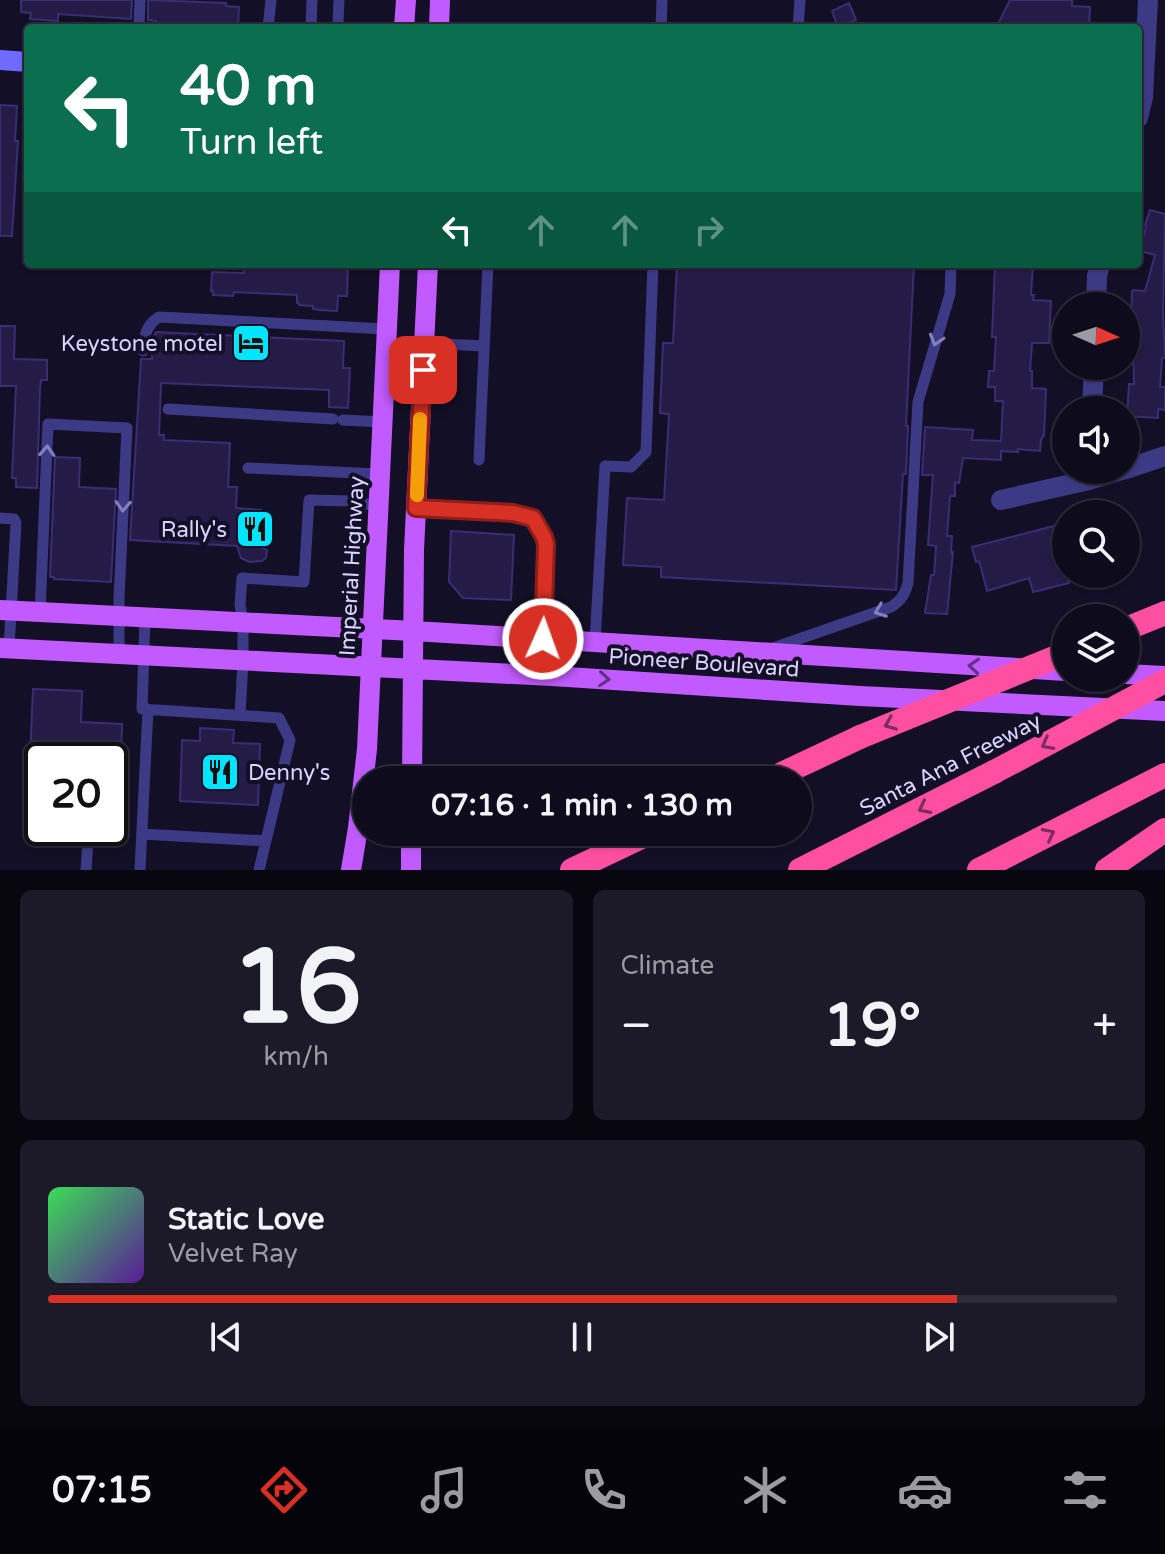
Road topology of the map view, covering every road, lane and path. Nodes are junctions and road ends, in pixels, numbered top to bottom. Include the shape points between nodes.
1 (140, 0) edge
2 (271, 0) edge
3 (312, 0) edge
4 (339, 0) edge
5 (406, 0) edge
6 (440, 0) edge
7 (662, 0) edge
8 (800, 0) edge
9 (1148, 0) edge
10 (338, 23) dead end
11 (139, 24) edge
12 (268, 24) edge
13 (311, 24) edge
14 (404, 24) edge
15 (439, 24) edge
16 (661, 24) edge
17 (798, 24) edge
18 (0, 60) edge
19 (24, 62) edge
20 (1142, 101) edge
21 (390, 268) edge
22 (428, 268) edge
23 (488, 268) edge
24 (653, 268) edge
25 (951, 268) edge
26 (1099, 268) edge
27 (1096, 292) edge
28 (386, 329) junction
29 (424, 343) junction
30 (484, 346) junction
31 (143, 351) dead end
32 (168, 409) dead end
33 (382, 422) junction
34 (1165, 456) edge
35 (479, 460) dead end
36 (1140, 464) edge
37 (248, 468) dead end
38 (379, 474) junction
39 (1058, 484) edge
40 (1001, 500) dead end
41 (378, 506) junction
42 (416, 508) junction
43 (0, 518) edge
44 (6, 611) edge
45 (40, 613) junction
46 (1165, 613) edge
47 (120, 617) junction
48 (145, 618) junction
49 (243, 623) junction
50 (1140, 623) edge
51 (372, 629) junction
52 (414, 631) junction
53 (543, 639) junction
54 (595, 642) junction
55 (5, 648) edge
56 (762, 652) junction
57 (119, 653) junction
58 (143, 655) junction
59 (1052, 659) edge
60 (243, 661) junction
61 (370, 667) junction
62 (414, 669) junction
63 (1052, 670) edge
64 (1140, 675) edge
65 (1165, 678) edge
66 (148, 709) junction
67 (1165, 711) edge
68 (240, 715) junction
69 (412, 766) edge
70 (799, 766) edge
71 (1159, 778) edge
72 (1165, 830) edge
73 (142, 834) junction
74 (266, 841) junction
75 (88, 846) edge
76 (411, 846) edge
77 (623, 846) edge
78 (86, 870) edge
79 (140, 870) edge
80 (259, 870) edge
81 (351, 870) edge
82 (411, 870) edge
83 (572, 870) edge
84 (800, 870) edge
85 (979, 870) edge
86 (1107, 870) edge

1 - 11 lane
2 - 12 lane
3 - 13 lane
4 - 10 lane
5 - 14 main road
6 - 15 main road
7 - 16 lane
8 - 17 lane
9 - 20 street
18 - 19 street
21 - 28 main road, Imperial Highway
22 - 29 main road
23 - 30 lane
24 - 54 lane via 646,452 631,467 605,466
25 -> 56 lane via 950,294 918,402 906,591 891,607
26 - 27 street
28 - 31 lane via 159,317 146,329
28 - 33 main road, Imperial Highway
29 - 30 lane
29 - 42 main road
30 - 35 lane
32 - 33 lane
33 - 38 main road, Imperial Highway
34 - 36 street
37 - 38 lane
38 - 41 main road, Imperial Highway
39 - 40 street
41 - 49 lane via 309,500 304,582 242,578
41 - 51 main road, Imperial Highway
42 - 52 main road
42 - 53 lane via 533,518 546,544
43 - 44 lane via 16,523
44 - 45 main road, Pioneer Boulevard
44 - 55 lane
45 - 47 main road, Pioneer Boulevard
45 -> 47 lane via 48,424 127,428
46 - 50 highway
47 - 48 main road, Pioneer Boulevard
47 - 57 lane
48 - 49 main road, Pioneer Boulevard
48 - 58 lane
49 - 51 main road, Pioneer Boulevard
49 - 60 lane
51 - 52 main road, Pioneer Boulevard
51 - 61 main road, Imperial Highway
52 - 53 main road, Pioneer Boulevard
52 - 62 main road
53 - 54 main road, Pioneer Boulevard
54 - 56 main road, Pioneer Boulevard
55 - 57 main road, Pioneer Boulevard
63 -> 56 main road, Pioneer Boulevard
57 - 58 main road, Pioneer Boulevard
58 - 60 main road, Pioneer Boulevard
58 - 66 lane via 142,709
59 -> 70 highway, bridge
60 - 61 main road, Pioneer Boulevard
60 - 68 lane
61 - 62 main road, Pioneer Boulevard
61 - 81 main road, Imperial Highway via 367,749
62 -> 67 main road, Pioneer Boulevard
62 - 69 main road
64 - 65 main road
65 -> 84 highway, Santa Ana Freeway, bridge
66 - 68 lane
66 - 73 lane
68 - 74 lane via 279,718 290,740
85 -> 71 highway
72 - 86 highway
73 - 74 lane
73 - 79 lane
74 - 80 lane
75 - 78 lane
76 - 82 main road
77 - 83 highway

